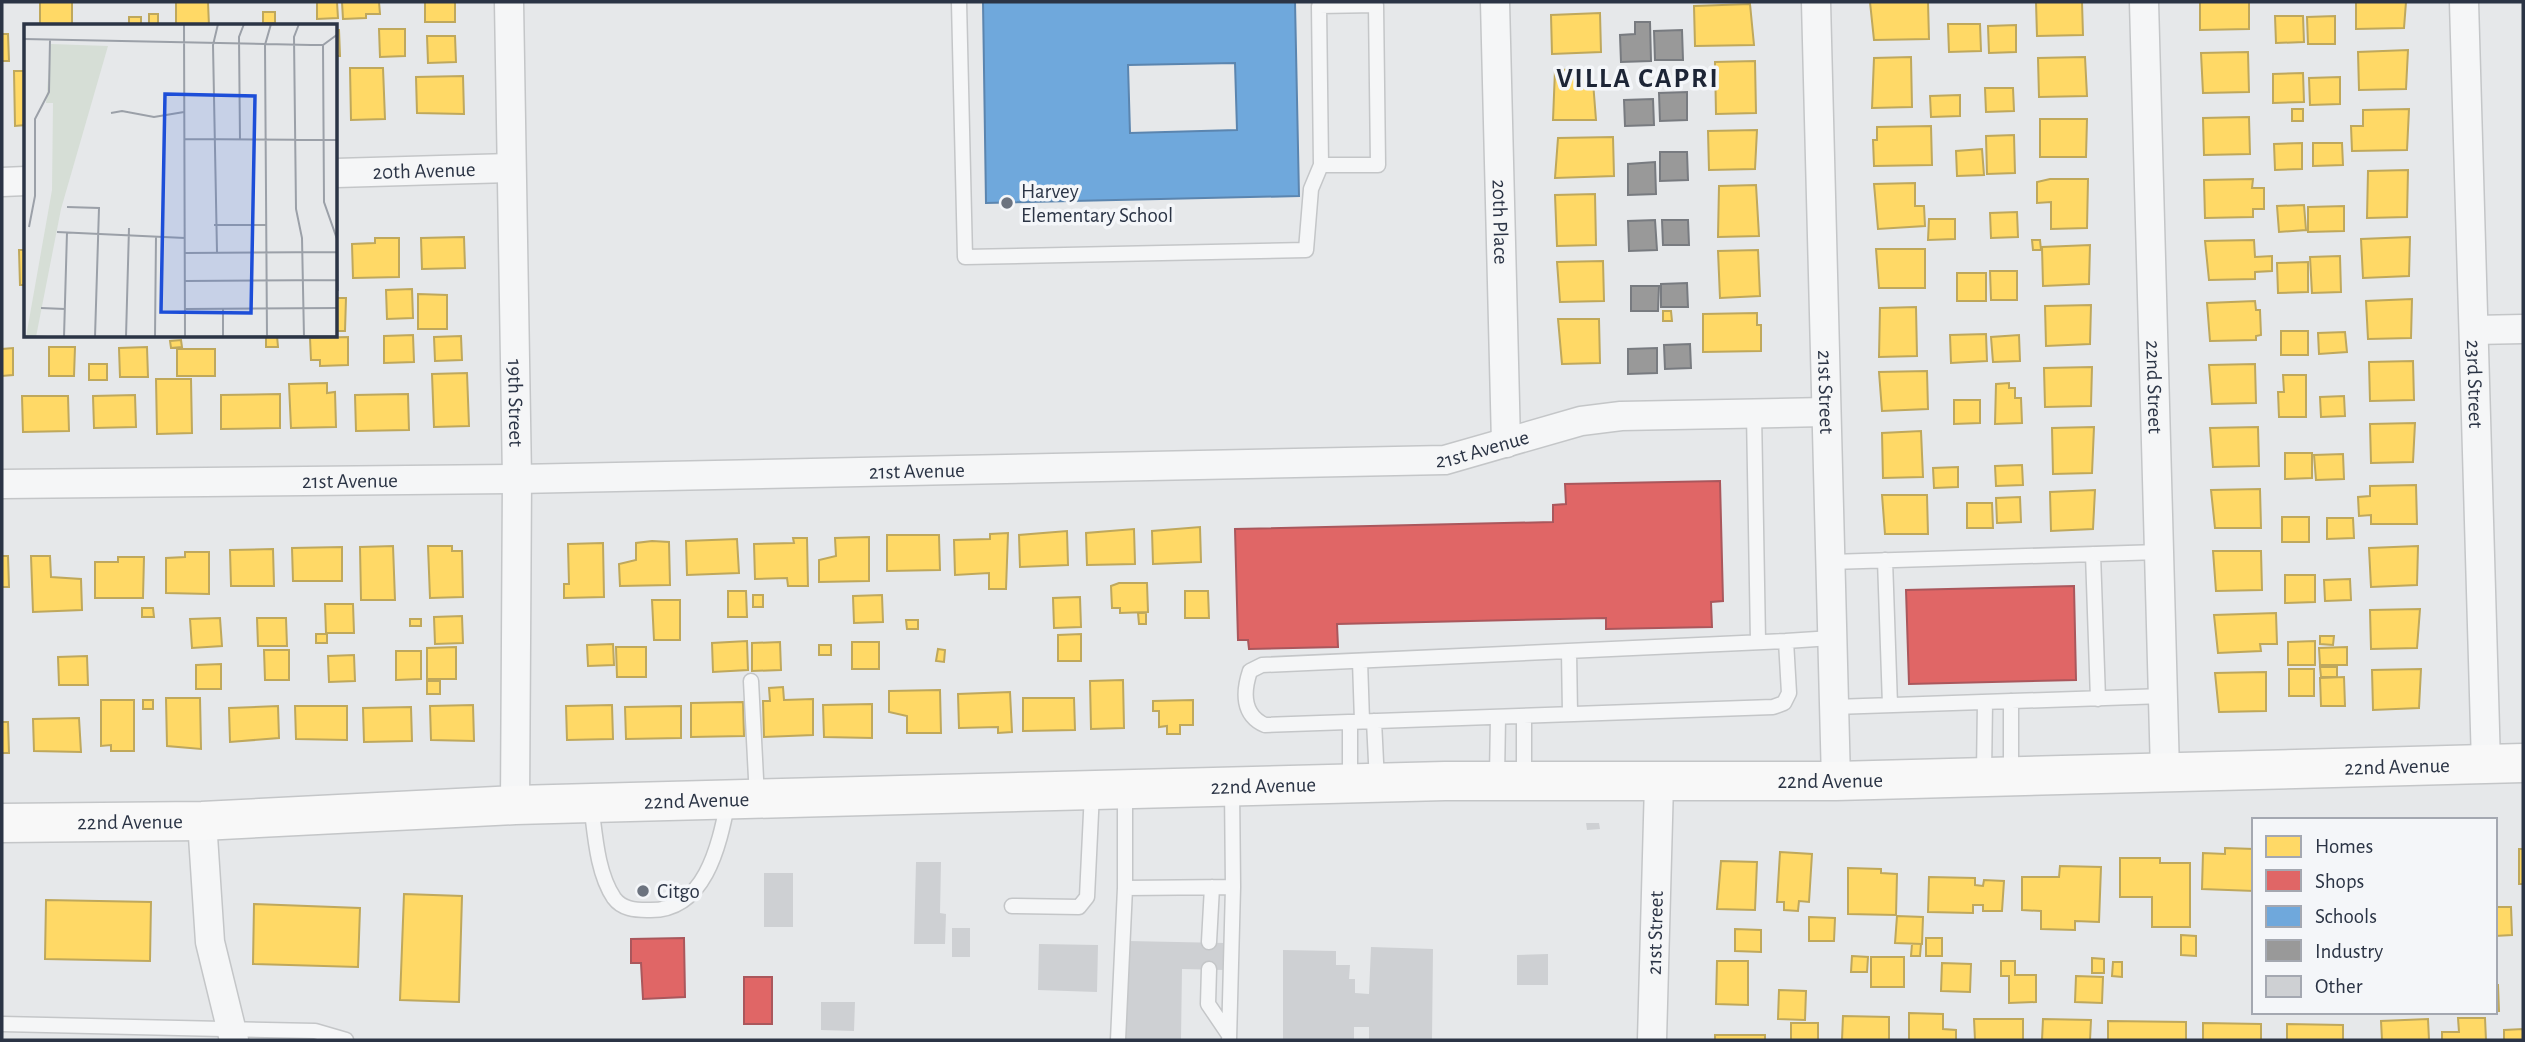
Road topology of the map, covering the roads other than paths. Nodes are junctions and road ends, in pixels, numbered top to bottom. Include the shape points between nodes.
1 (509, 2) edge
2 (959, 2) edge
3 (1495, 2) edge
4 (1816, 2) edge
5 (2144, 2) edge
6 (2465, 2) edge
7 (1321, 165) junction
8 (511, 168) junction
9 (338, 173) edge
10 (2, 181) edge
11 (24, 181) edge
12 (2523, 329) edge
13 (2474, 330) junction
14 (1825, 411) junction
15 (1754, 413) junction
16 (1506, 443) junction
17 (517, 480) junction
18 (2, 485) edge
19 (2160, 552) junction
20 (2093, 554) junction
21 (1885, 560) junction
22 (1830, 562) junction
23 (1832, 638) junction
24 (1758, 641) junction
25 (1786, 641) junction
26 (1569, 651) junction
27 (1360, 661) junction
28 (751, 681) dead end
29 (2164, 696) junction
30 (2098, 698) junction
31 (2011, 701) junction
32 (1985, 702) junction
33 (1890, 705) junction
34 (1834, 707) junction
35 (1570, 714) junction
36 (1524, 716) junction
37 (1498, 717) junction
38 (1362, 721) junction
39 (2523, 763) edge
40 (2486, 764) junction
41 (2165, 772) junction
42 (1997, 777) junction
43 (1836, 781) junction
44 (1510, 782) junction
45 (1363, 783) junction
46 (1659, 783) junction
47 (1232, 787) junction
48 (1109, 790) junction
49 (743, 799) junction
50 (591, 803) junction
51 (515, 805) junction
52 (202, 821) junction
53 (2, 823) edge
54 (1212, 887) junction
55 (1233, 887) junction
56 (1125, 888) junction
57 (1012, 906) dead end
58 (1209, 943) dead end
59 (1209, 969) dead end
60 (2, 1024) edge
61 (233, 1034) edge
62 (1229, 1038) edge
63 (346, 1040) edge
64 (1118, 1040) edge
65 (1653, 1040) edge

1 - 8 street, 19th Street
2 - 7 lane via 965,257 1306,250 1311,189
3 - 16 street, 20th Place
4 - 14 street, 21st Street
5 - 19 street, 22nd Street
6 - 13 street, 23rd Street
7 - 7 lane via 1378,166 1376,5 1319,6
8 - 9 street, 20th Avenue
8 - 17 street, 19th Street
10 - 11 street
12 - 13 street
13 - 40 street, 23rd Street
14 - 15 street, 21st Avenue
14 - 22 street, 21st Street
15 - 16 street, 21st Avenue via 1621,416 1556,426
15 - 24 lane
16 - 17 street, 21st Avenue via 1445,460
17 - 18 street, 21st Avenue
17 - 51 street, 19th Street
19 - 20 lane
19 - 29 street, 22nd Street
20 - 21 lane
20 - 30 lane
21 - 22 lane
21 - 33 lane
22 - 23 street, 21st Street
23 - 25 lane
23 - 34 street, 21st Street
24 - 25 lane
24 - 26 lane
25 - 35 lane via 1789,693 1784,703 1773,708
26 - 27 lane
26 - 35 lane
27 - 38 lane
27 - 38 lane via 1262,665 1250,671 1245,687 1247,709 1265,725
28 - 49 lane
29 - 30 lane
29 - 41 street, 22nd Street
30 - 31 lane
31 - 32 lane
31 - 42 lane
32 - 33 lane
32 - 42 lane
33 - 34 lane
34 - 43 street, 21st Street
35 - 36 lane
36 - 37 lane
36 - 44 lane
37 - 38 lane
37 - 44 lane
38 - 45 lane
38 - 45 lane
39 - 40 street, 22nd Avenue
40 - 41 street, 22nd Avenue
41 - 42 street, 22nd Avenue
42 - 43 street, 22nd Avenue
43 - 46 street, 22nd Avenue
44 - 45 street, 22nd Avenue
44 - 46 street, 22nd Avenue
45 - 47 street, 22nd Avenue
46 - 65 street, 21st Street
47 - 48 street, 22nd Avenue
47 - 55 lane
48 - 49 street, 22nd Avenue
48 - 56 lane
48 - 57 lane via 1087,897 1079,907
49 - 50 street, 22nd Avenue
49 - 50 lane via 706,876 690,896 662,911 625,908 614,898 597,848
50 - 51 street, 22nd Avenue
51 - 52 street, 22nd Avenue
52 - 53 street, 22nd Avenue
52 - 61 street via 210,942
54 - 55 lane
54 - 56 lane
54 - 58 lane
55 - 62 lane
56 - 64 lane
59 - 62 lane via 1208,1004
60 - 61 lane
61 - 63 lane via 315,1031

